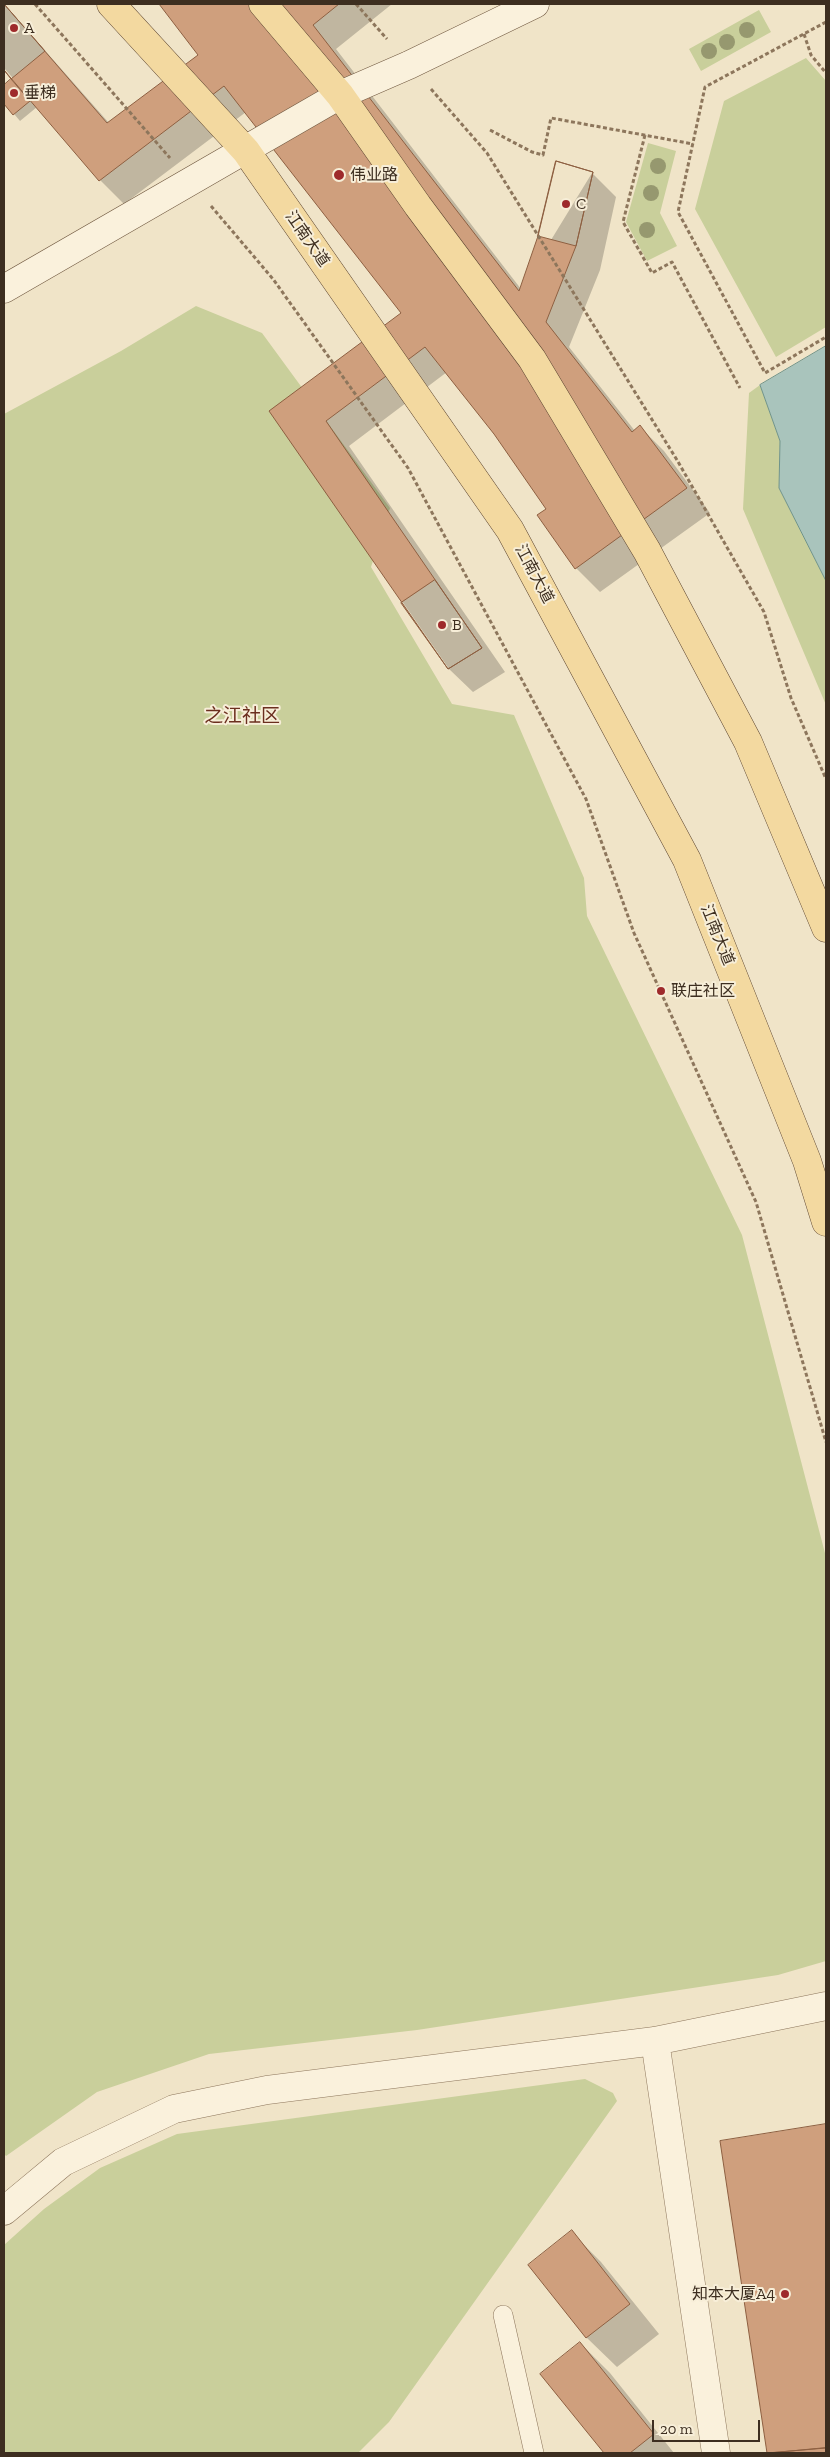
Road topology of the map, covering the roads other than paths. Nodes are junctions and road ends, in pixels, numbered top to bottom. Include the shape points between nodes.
1 (111, 4) edge
2 (262, 4) edge
3 (534, 4) edge
4 (340, 95) junction
5 (246, 151) junction
6 (4, 289) edge
7 (826, 928) edge
8 (826, 1222) edge
9 (826, 2006) edge
10 (655, 2041) junction
11 (4, 2211) edge
12 (503, 2315) dead end
13 (534, 2453) edge
14 (716, 2453) edge

1 - 5 main road, 江南大道
2 - 4 main road
3 - 4 street
4 - 5 street
4 - 7 main road via 532,359 647,551 748,742
5 - 6 street
5 - 8 main road, 江南大道 via 515,539 687,860 807,1161
9 - 10 street
10 - 11 street via 267,2090 174,2109 63,2162
10 - 14 street
12 - 13 lane

